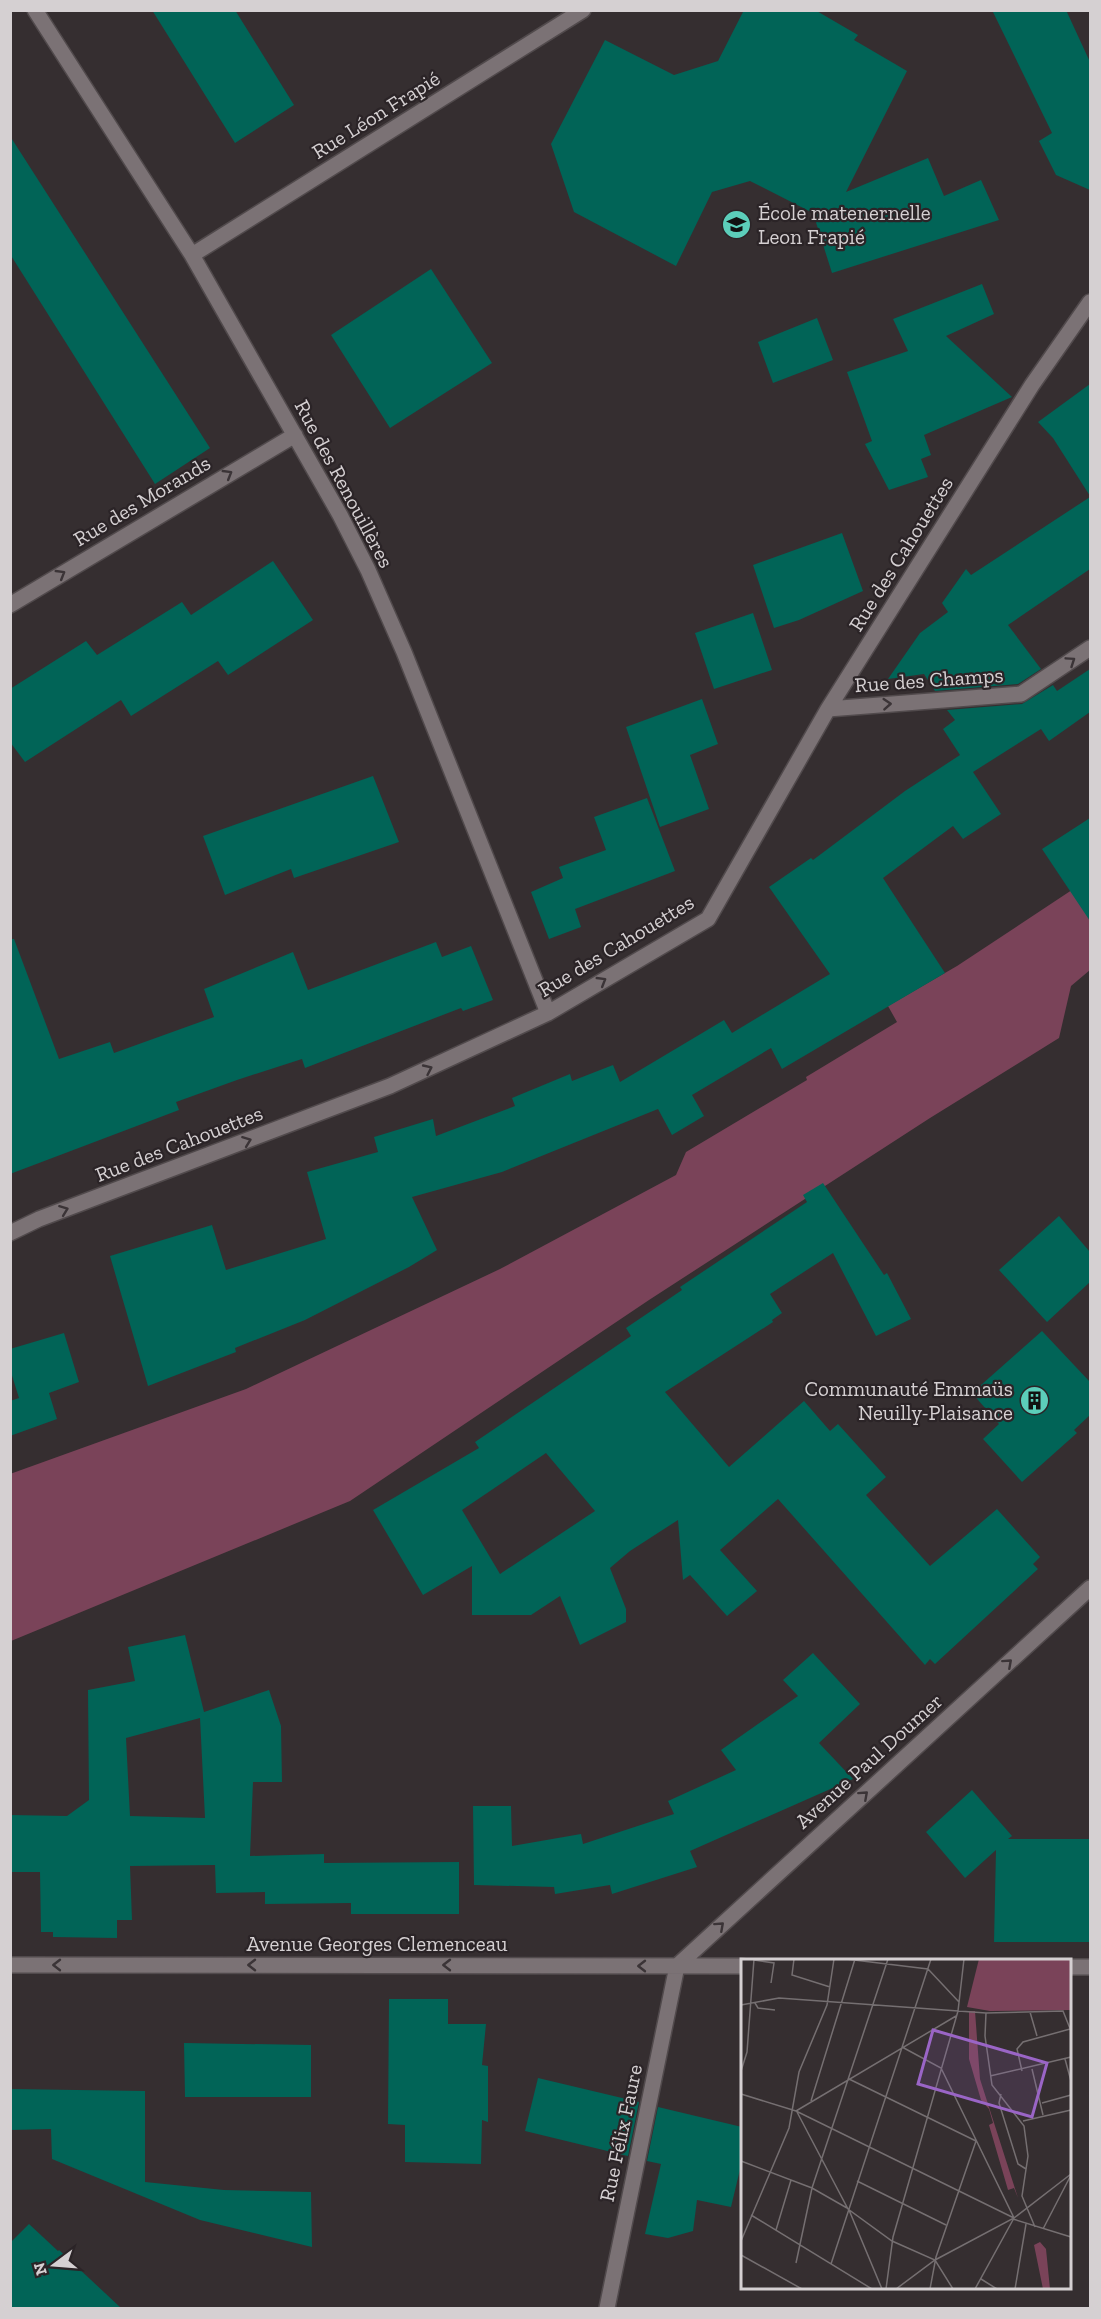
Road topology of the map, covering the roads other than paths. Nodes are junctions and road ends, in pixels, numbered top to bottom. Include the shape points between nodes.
1 (35, 10) edge
2 (583, 10) edge
3 (192, 255) junction
4 (1090, 302) edge
5 (295, 435) junction
6 (10, 605) edge
7 (1090, 648) edge
8 (828, 708) junction
9 (548, 1013) junction
10 (10, 1233) edge
11 (1090, 1588) edge
12 (10, 1965) edge
13 (677, 1966) junction
14 (741, 1966) edge
15 (1071, 1967) edge
16 (1090, 1967) edge
17 (607, 2308) edge

1 - 3 street, Rue des Renouillères
2 - 3 street, Rue Léon Frapié
3 - 5 street, Rue des Renouillères
4 - 8 street, Rue des Cahouettes via 1032,385
6 -> 5 street, Rue des Morands
5 - 9 street, Rue des Renouillères via 380,596
8 -> 7 street, Rue des Champs via 1021,694
9 -> 8 street, Rue des Cahouettes via 708,919
10 -> 9 street, Rue des Cahouettes via 390,1086
13 -> 11 street, Avenue Paul Doumer
13 -> 12 street, Avenue Georges Clemenceau
13 - 14 street, Avenue Georges Clemenceau
13 - 17 street, Rue Félix Faure
15 - 16 street

